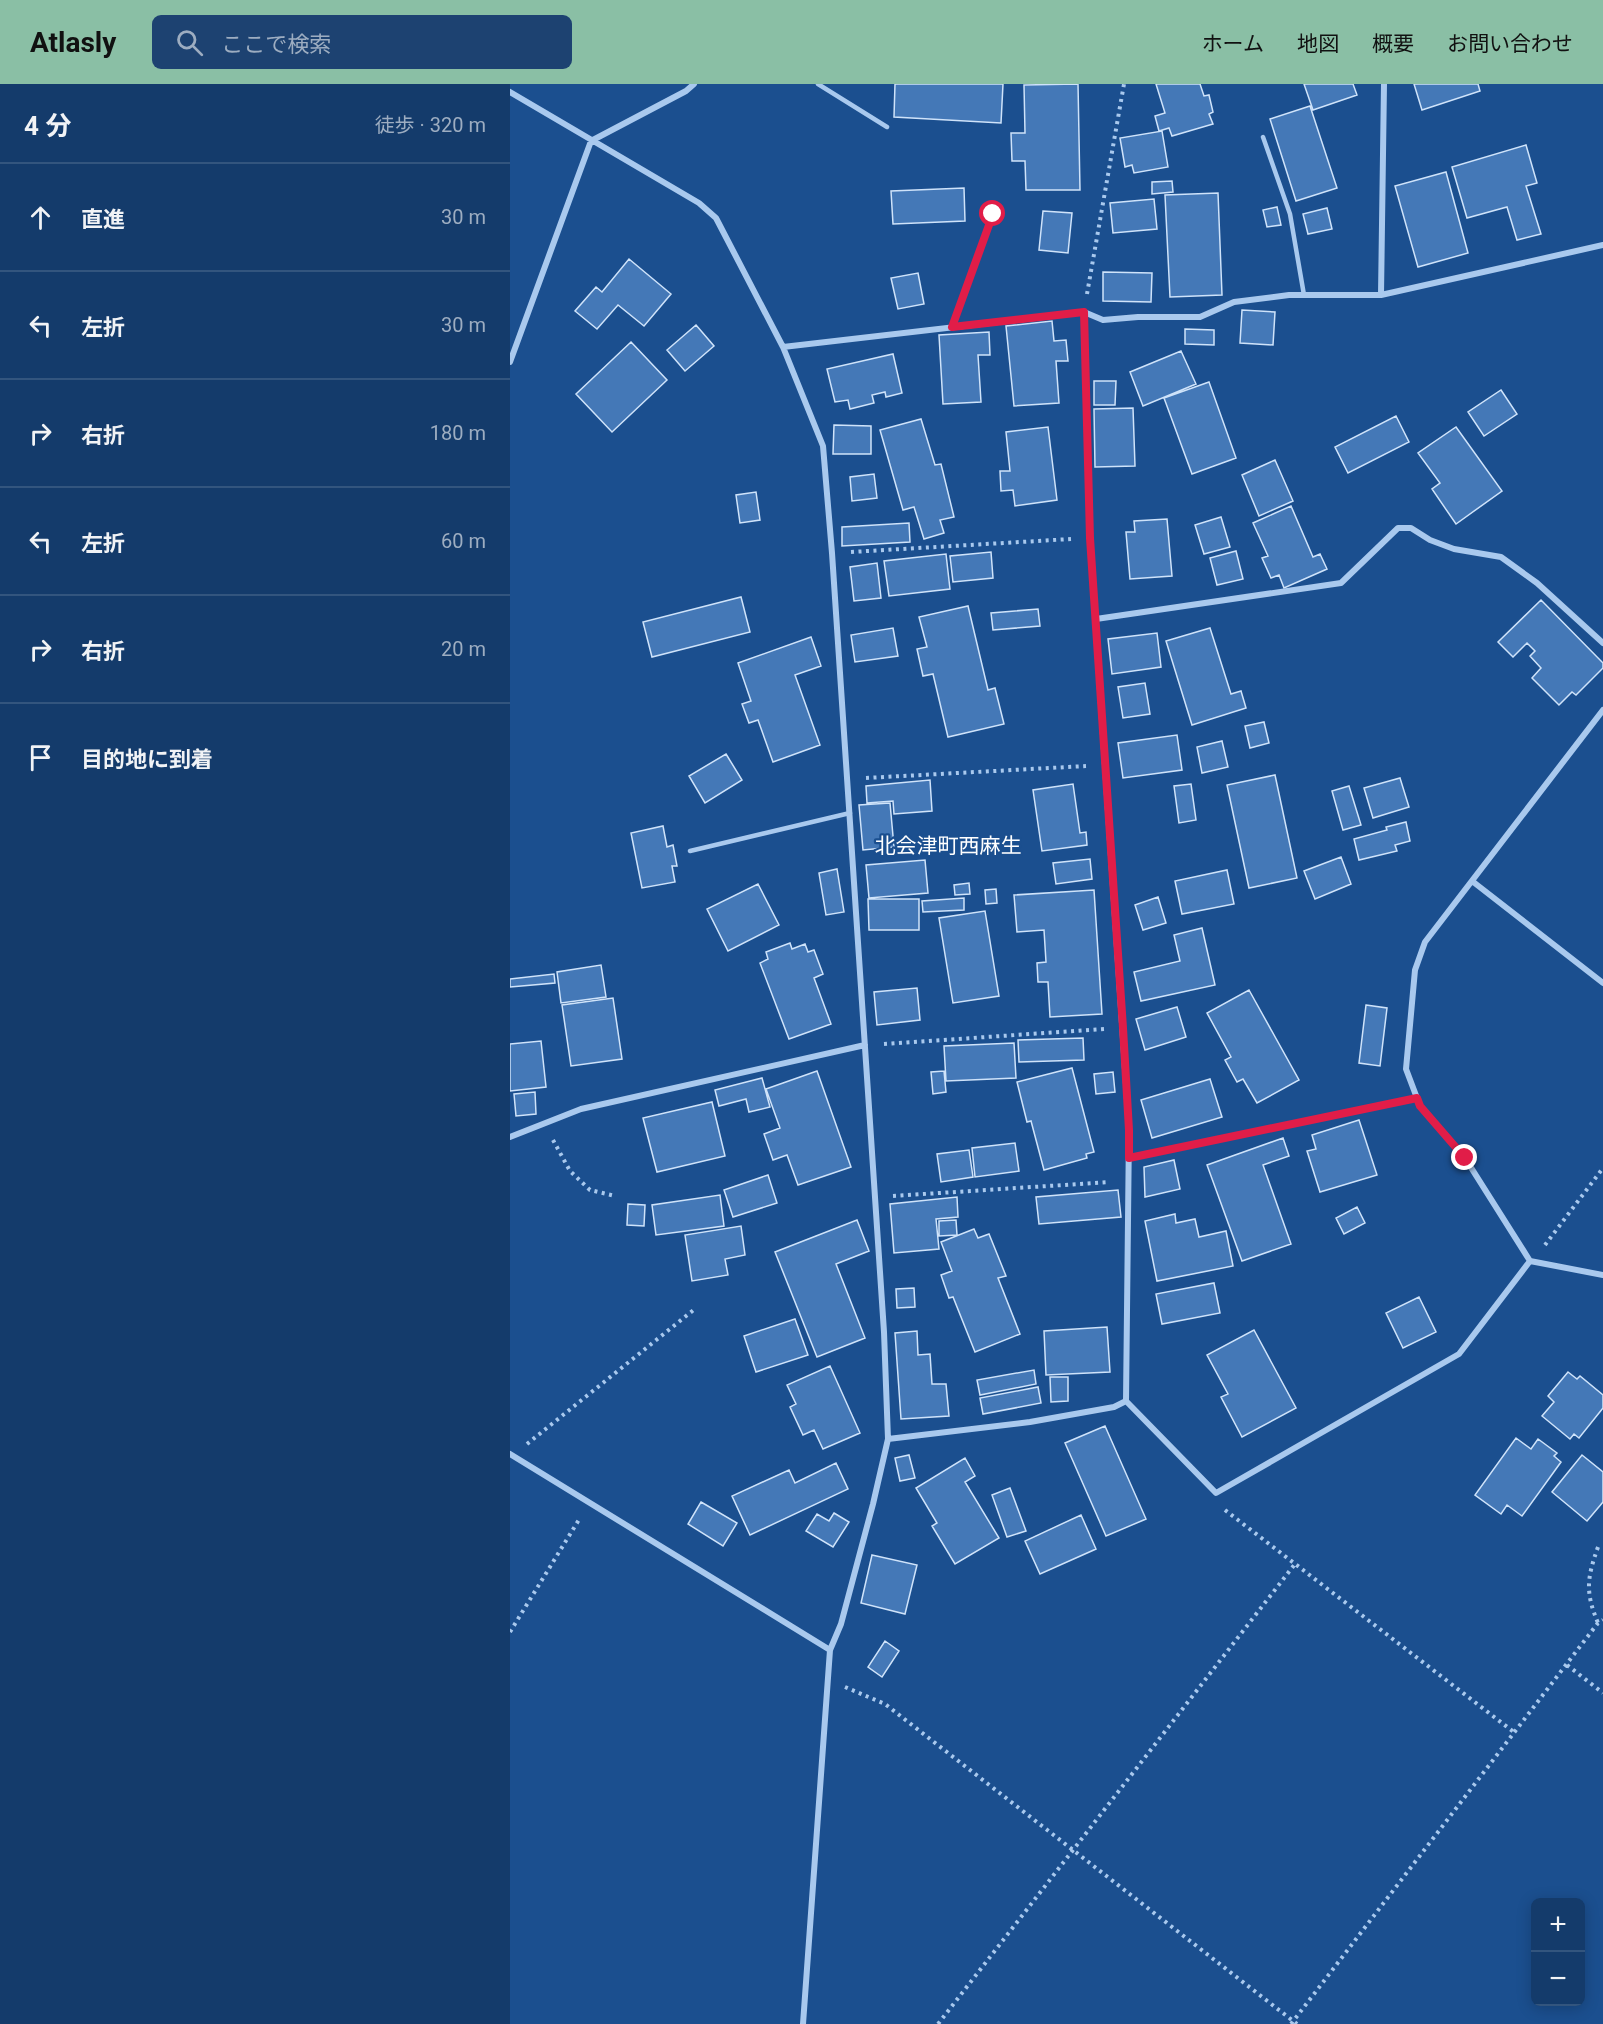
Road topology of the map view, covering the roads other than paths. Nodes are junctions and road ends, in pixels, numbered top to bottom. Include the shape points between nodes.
1 (694, 84) edge
2 (818, 84) edge
3 (1384, 84) edge
4 (510, 92) edge
5 (886, 127) dead end
6 (1263, 137) dead end
7 (591, 141) junction
8 (993, 214) dead end
9 (1603, 245) edge
10 (1304, 295) junction
11 (1381, 295) junction
12 (1084, 312) junction
13 (952, 327) junction
14 (783, 346) junction
15 (510, 362) edge
16 (1096, 619) junction
17 (1603, 643) edge
18 (1603, 710) edge
19 (850, 813) junction
20 (690, 851) dead end
21 (1472, 881) junction
22 (1603, 983) edge
23 (865, 1045) junction
24 (1417, 1098) junction
25 (510, 1137) edge
26 (1129, 1158) junction
27 (1530, 1261) junction
28 (1603, 1275) edge
29 (1126, 1401) junction
30 (888, 1439) junction
31 (511, 1455) edge
32 (830, 1650) junction
33 (803, 2024) edge

1 - 7 street
2 - 5 lane
3 - 11 street
4 - 7 street
6 - 10 lane via 1290,214
7 - 14 street via 699,203 716,218
7 - 15 street
8 - 13 lane
9 - 11 street
10 - 11 street
10 - 12 street via 1234,302 1200,317 1103,320
12 - 13 street
12 - 16 street
13 - 14 street
14 - 19 street via 823,446
16 - 17 street via 1341,583 1398,528 1411,528 1455,549 1501,557 1537,583
16 - 26 street
18 - 21 street
19 - 20 lane
19 - 23 street
21 - 22 street
21 - 24 street via 1425,942 1414,970 1406,1069
23 - 25 street via 581,1109
23 - 30 street
24 - 26 street
24 - 27 street via 1465,1158
26 - 29 street
27 - 28 street
27 - 29 street via 1459,1354 1216,1493
29 - 30 street via 1114,1407 1030,1422
30 - 32 street via 841,1624
31 - 32 street
32 - 33 street

